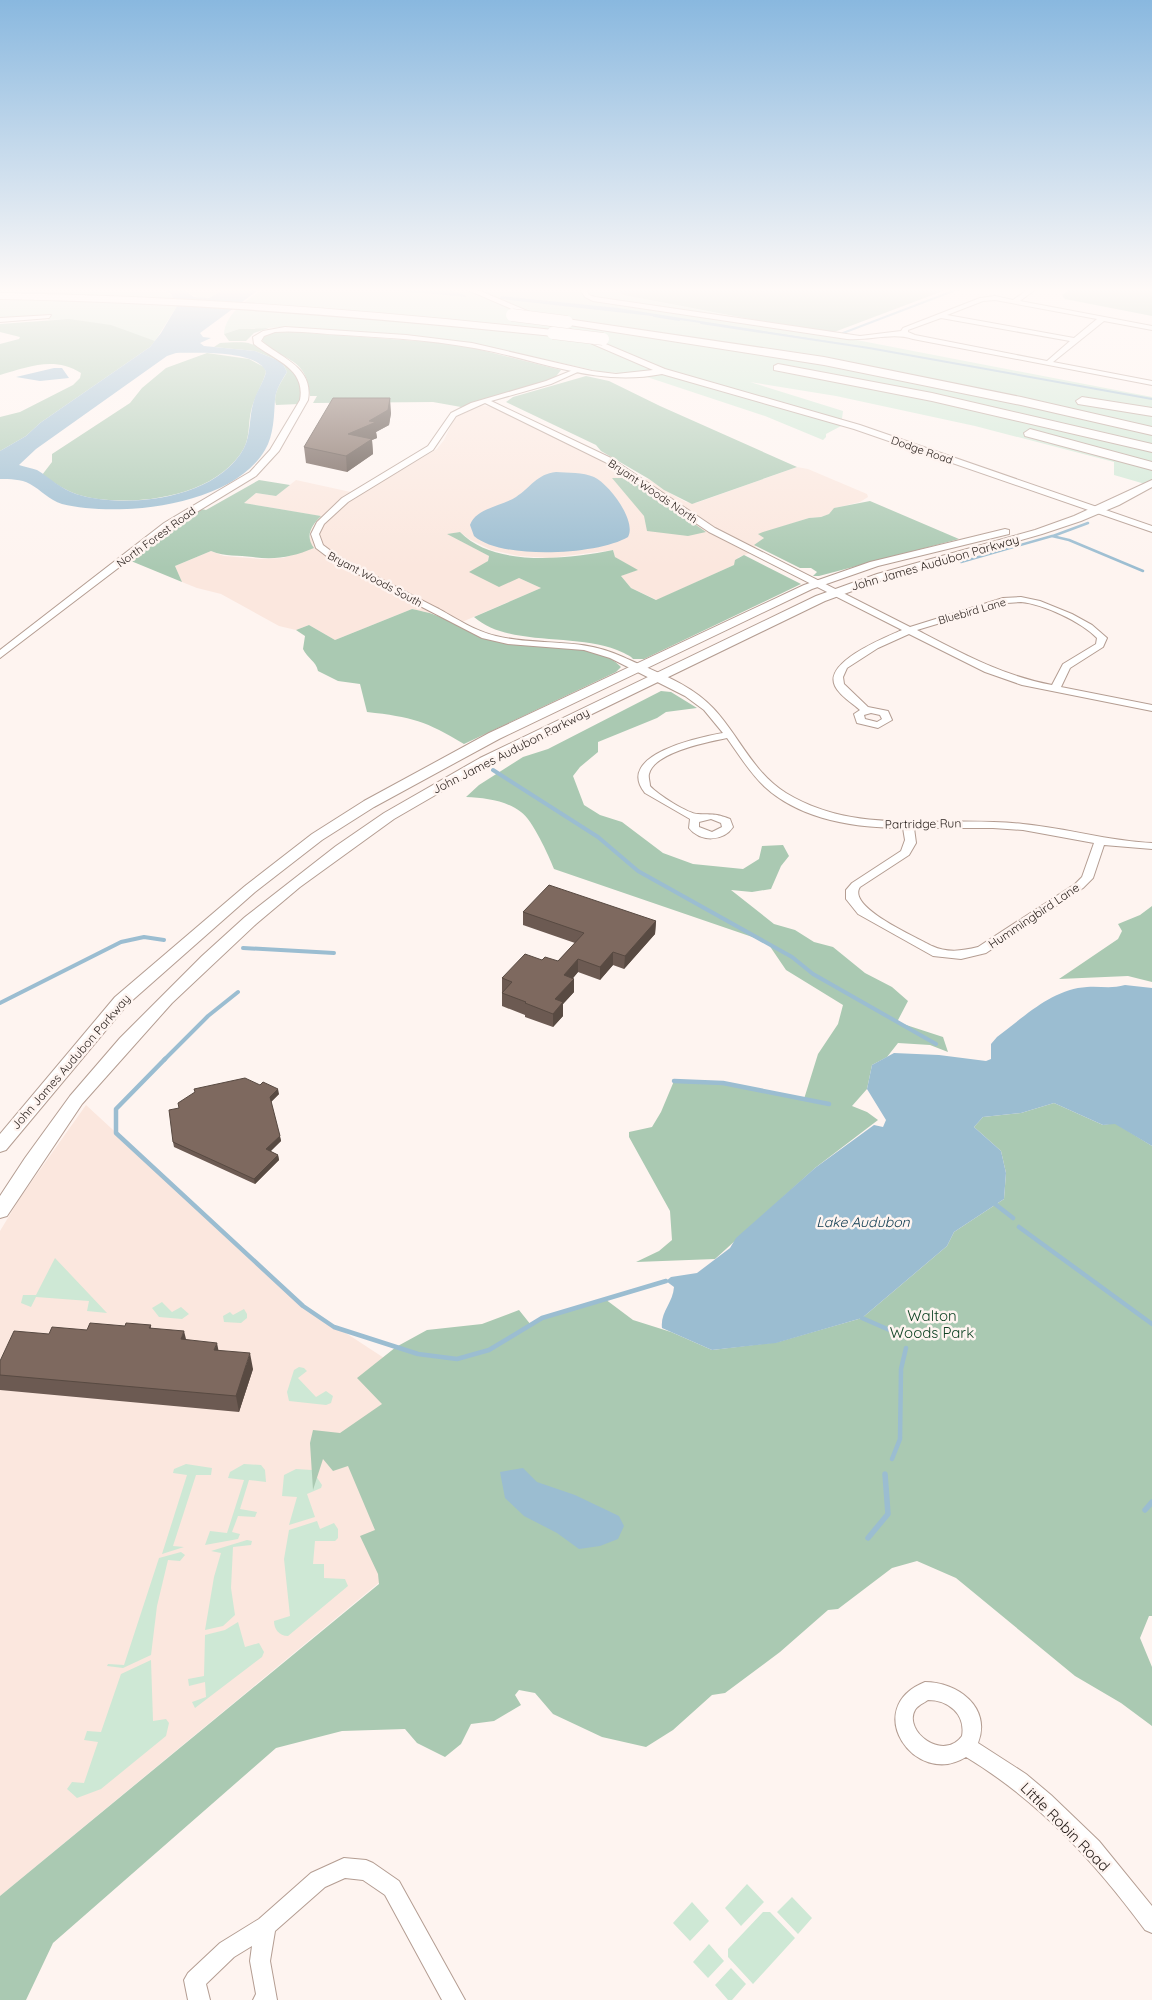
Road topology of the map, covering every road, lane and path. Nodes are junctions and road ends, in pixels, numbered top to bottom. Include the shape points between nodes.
1 (303, 381) edge
2 (555, 381) edge
3 (698, 381) edge
4 (832, 381) edge
5 (848, 381) edge
6 (927, 381) edge
7 (960, 381) edge
8 (486, 401) junction
9 (1152, 412) edge
10 (1152, 431) edge
11 (1152, 448) edge
12 (1152, 466) edge
13 (1152, 473) edge
14 (1152, 484) edge
15 (1093, 509) junction
16 (1152, 530) edge
17 (817, 583) junction
18 (836, 593) junction
19 (909, 630) junction
20 (0, 655) edge
21 (637, 668) junction
22 (657, 678) junction
23 (1055, 689) junction
24 (1152, 708) edge
25 (866, 710) dead end
26 (728, 735) junction
27 (419, 774) junction
28 (439, 786) junction
29 (697, 819) dead end
30 (908, 826) junction
31 (1100, 841) junction
32 (1152, 846) edge
33 (0, 1146) edge
34 (0, 1211) edge
35 (966, 1746) dead end
36 (1152, 1923) edge
37 (266, 1926) junction
38 (199, 2000) edge
39 (264, 2000) edge
40 (454, 2000) edge

1 - 20 street, North Forest Road via 304,400 268,459 238,485 168,525
2 - 8 street, Bryant Woods South
3 - 15 street, Dodge Road via 857,427
4 - 12 highway
5 - 11 highway via 932,397
6 - 10 highway
7 - 9 highway
8 - 17 street, Bryant Woods North via 608,460 705,526
8 - 21 street, Bryant Woods South via 454,413 434,447 338,505 317,526 317,544 336,560 487,636 512,642 585,646 606,652
13 - 15 main road, John James Audubon Parkway
14 - 15 main road, John James Audubon Parkway
15 - 16 street, Dodge Road
15 - 17 main road, John James Audubon Parkway via 874,564
15 - 18 main road, John James Audubon Parkway via 1040,533 894,573
17 - 18 street, Bryant Woods North
17 - 21 main road, John James Audubon Parkway
18 - 19 street
18 - 22 main road, John James Audubon Parkway
19 - 23 street via 1005,678
19 - 23 street, Bluebird Lane via 1006,600 1038,604 1094,630 1102,638 1100,645 1066,666
19 - 25 street via 848,661 840,671 839,685
21 - 22 street, Bryant Woods South
21 - 27 main road, John James Audubon Parkway
22 - 26 street, Partridge Run via 699,701 712,712
22 - 28 main road, John James Audubon Parkway
23 - 24 street
26 - 29 street via 688,743 654,760 644,770 642,778 650,791
26 - 30 street, Partridge Run via 766,782 795,802 855,822
27 - 28 main road
27 - 33 main road, John James Audubon Parkway via 317,837 177,951 121,1001
28 - 34 main road, John James Audubon Parkway via 307,874 236,931 177,988 88,1086
30 - 31 street, Partridge Run via 950,823 1001,825
30 - 31 street, Hummingbird Lane via 912,841 910,848 856,885 852,899 862,912 928,949 960,956 982,950 1080,886 1088,878
31 - 32 street, Partridge Run
35 - 36 street, Little Robin Road via 1006,1770 1070,1827
37 - 38 street via 227,1950 195,1980
37 - 39 street via 260,1961
37 - 40 street via 318,1880 344,1868 366,1870 392,1888

